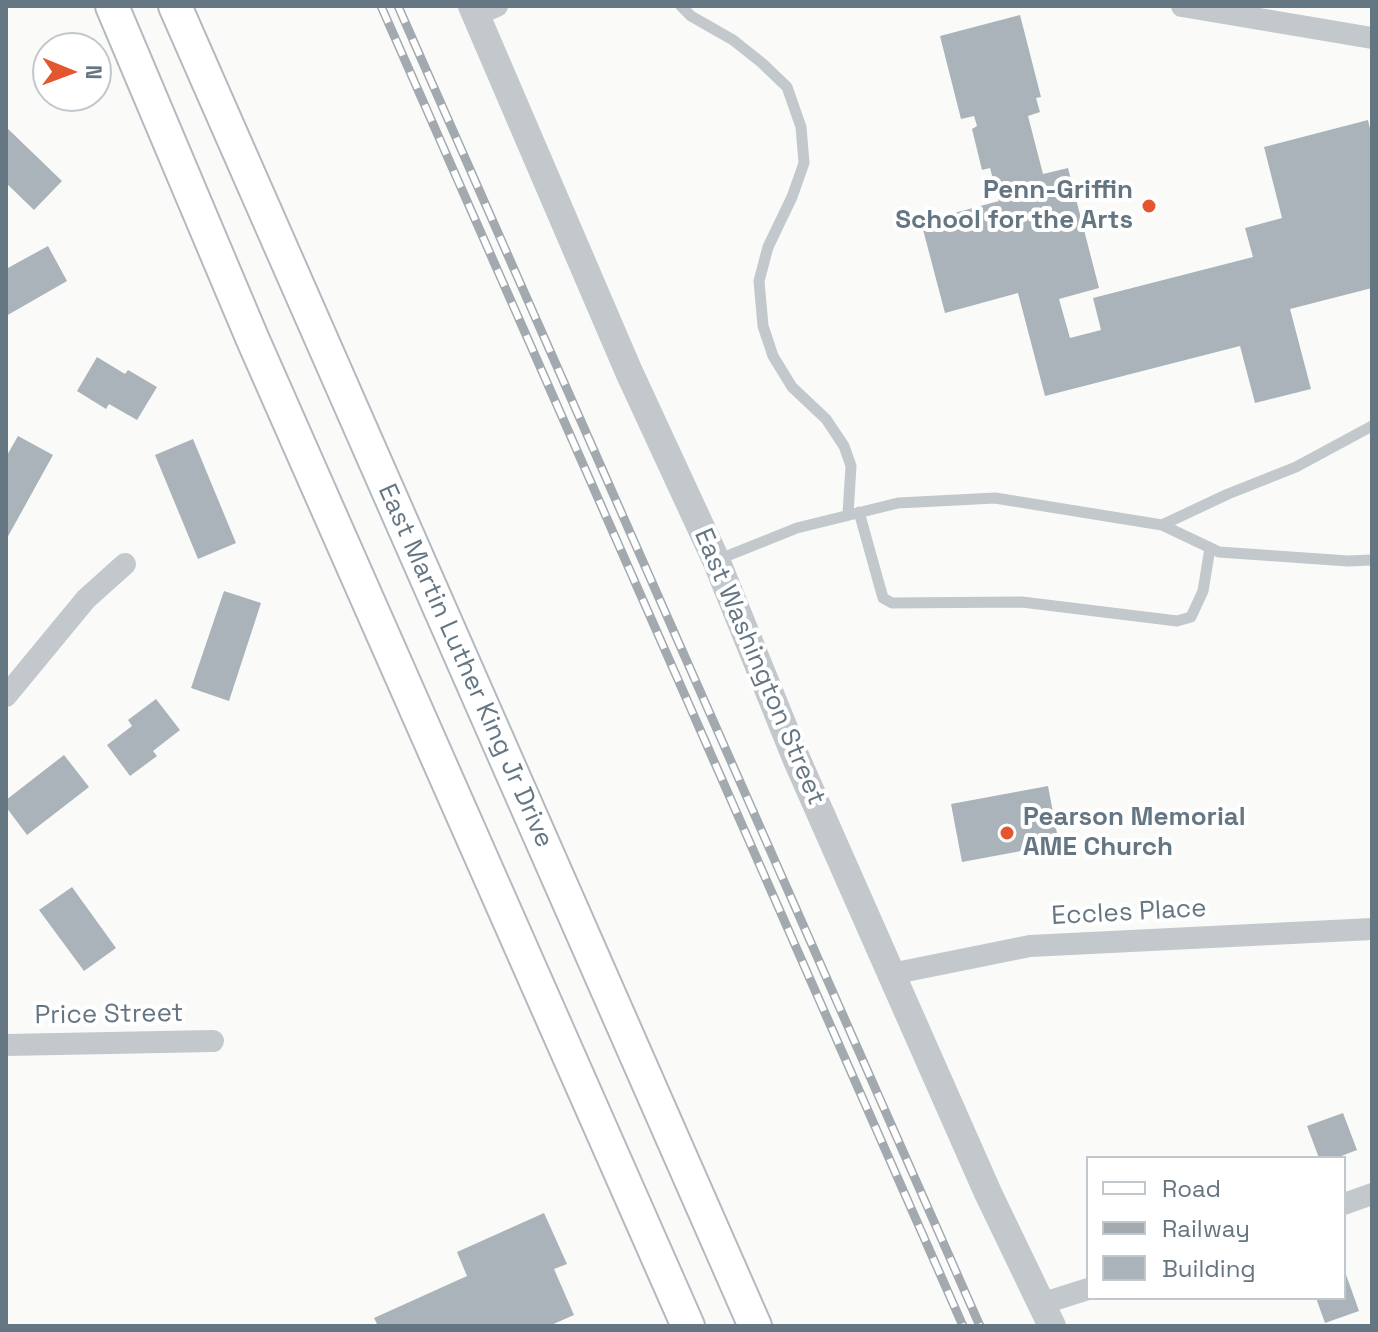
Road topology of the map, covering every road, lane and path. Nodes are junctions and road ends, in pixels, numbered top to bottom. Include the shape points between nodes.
1 (112, 6) edge
2 (175, 6) edge
3 (681, 6) edge
4 (1182, 6) edge
5 (482, 9) edge
6 (1372, 38) edge
7 (1372, 426) edge
8 (854, 513) junction
9 (1162, 525) junction
10 (1210, 548) junction
11 (716, 560) junction
12 (1372, 560) edge
13 (125, 564) dead end
14 (6, 696) edge
15 (1372, 929) edge
16 (891, 974) junction
17 (213, 1041) dead end
18 (6, 1045) edge
19 (1372, 1194) edge
20 (1346, 1203) edge
21 (1086, 1290) edge
22 (1047, 1315) edge
23 (688, 1326) edge
24 (755, 1326) edge

1 - 23 main road via 253,340
2 - 24 main road, East Martin Luther King Jr Drive
3 - 8 lane via 733,40 787,87 801,127 804,163 759,281 763,326 792,387 826,419 844,446
4 - 6 street
5 - 11 street, East Washington Street via 629,372
7 - 9 lane via 1296,467
8 - 9 lane via 898,503 995,498
8 - 10 lane via 883,598 892,603 1022,602 1177,621 1191,617 1203,591
8 - 11 lane via 797,528
9 - 10 lane
10 - 12 lane
11 - 16 street, East Washington Street
13 - 14 street via 86,599
15 - 16 street, Eccles Place via 1030,946
16 - 22 street, East Washington Street
17 - 18 street, Price Street
19 - 20 street
21 - 22 street

